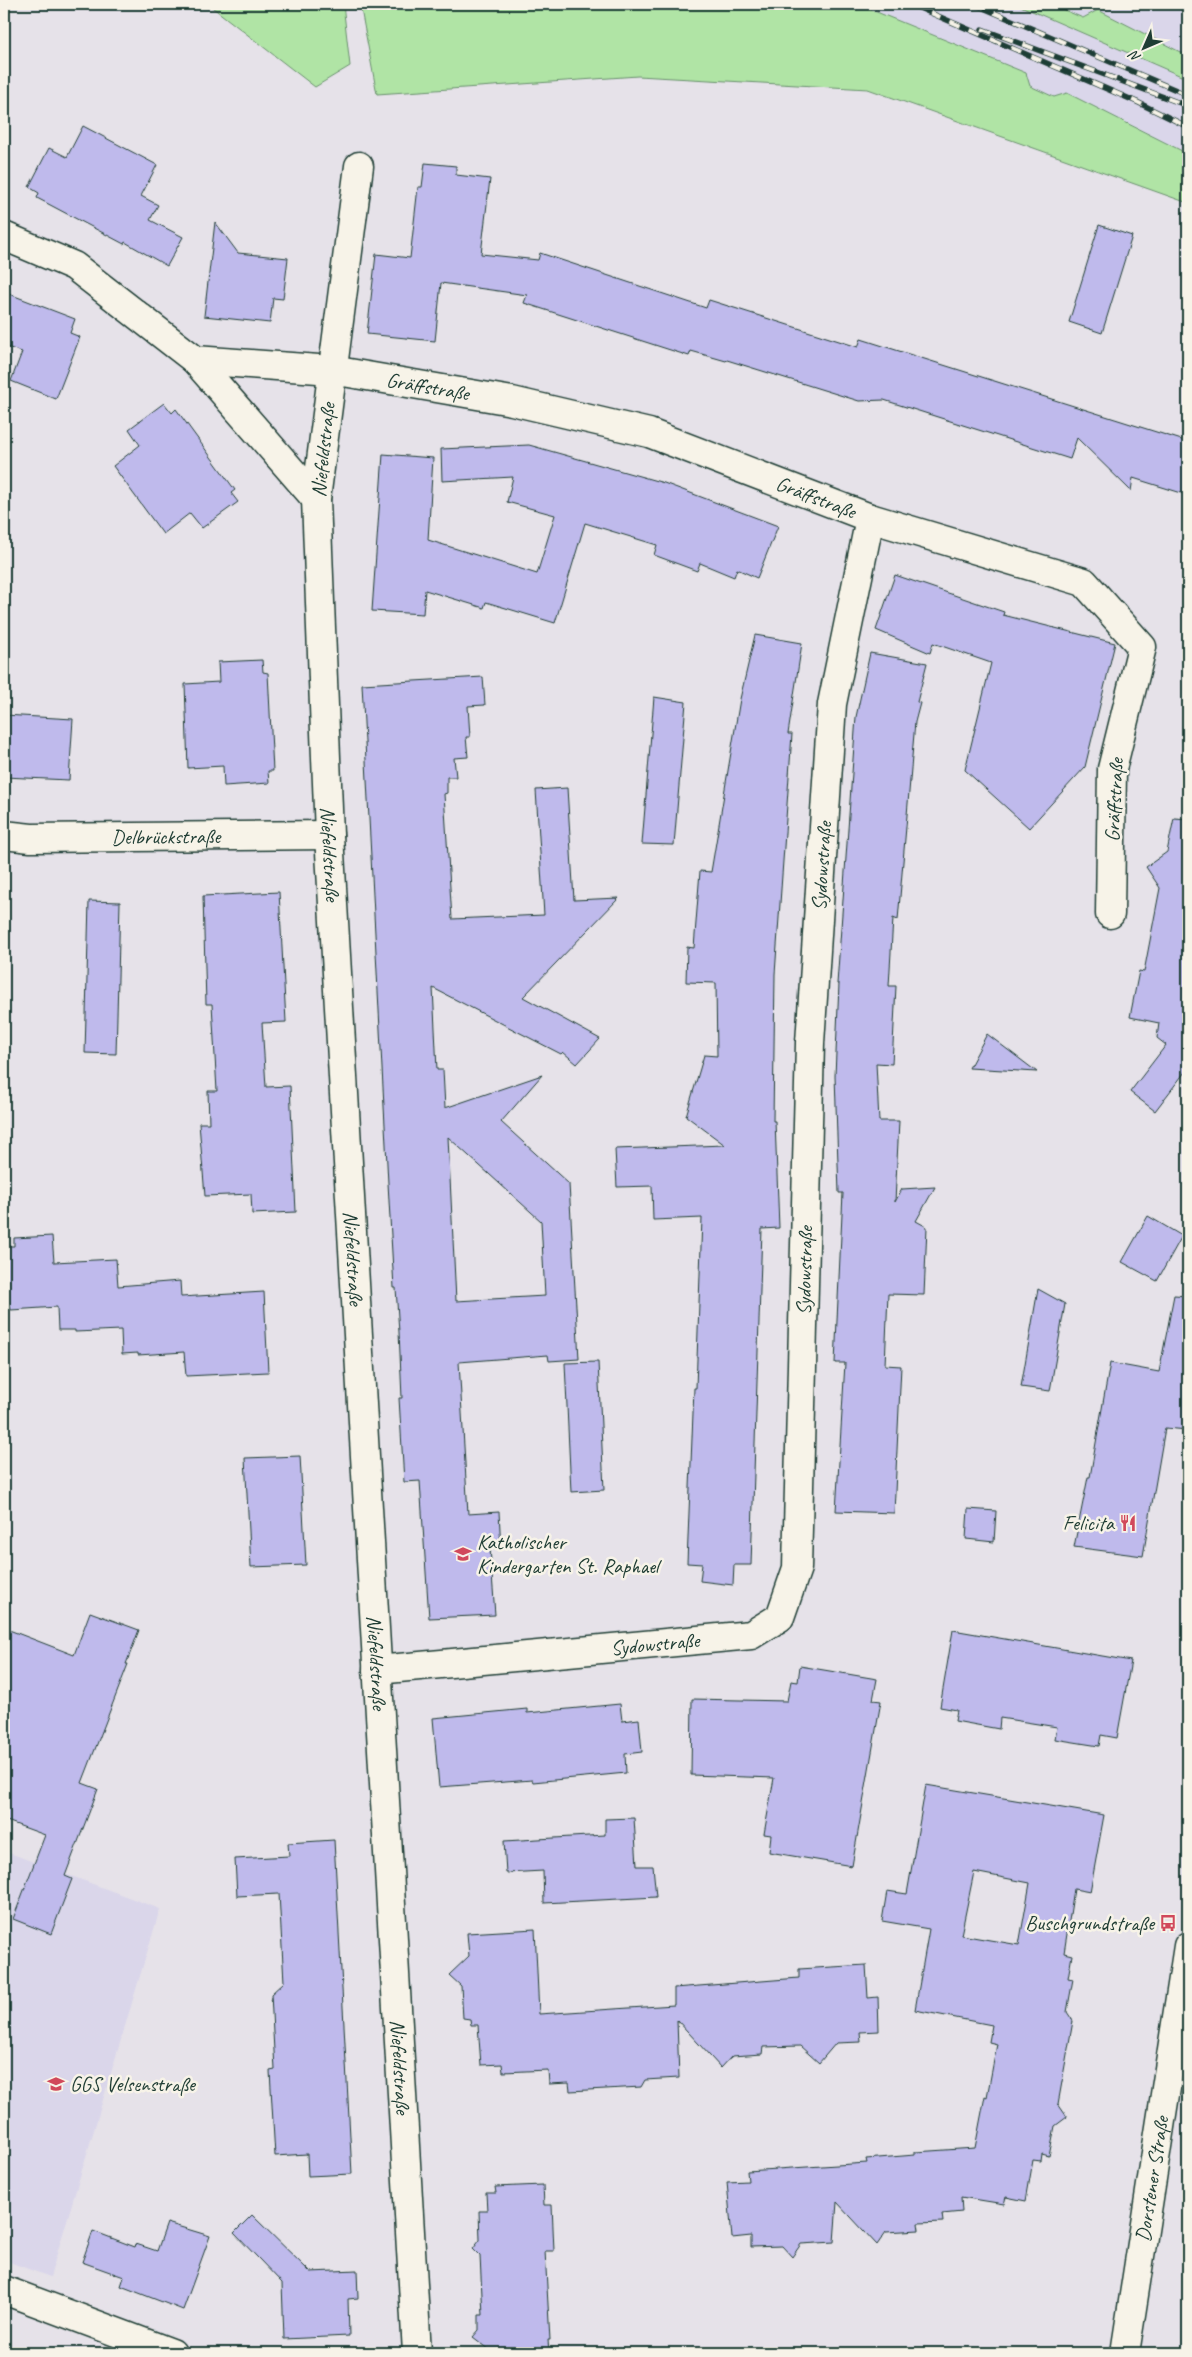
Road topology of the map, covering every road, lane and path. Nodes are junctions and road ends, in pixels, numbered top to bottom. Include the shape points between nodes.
1 (359, 166) dead end
2 (4, 236) edge
3 (195, 360) junction
4 (332, 370) junction
5 (316, 499) junction
6 (870, 518) junction
7 (4, 835) edge
8 (329, 835) junction
9 (1110, 914) dead end
10 (377, 1670) junction
11 (1188, 1946) edge
12 (4, 2290) edge
13 (172, 2353) edge
14 (418, 2353) edge
15 (1125, 2353) edge

1 - 4 street, Niefeldstraße
2 - 3 street via 74,266
3 - 4 street, Gräffstraße
3 - 5 street
4 - 5 street, Niefeldstraße
4 - 6 street, Gräffstraße via 512,401 649,433
5 - 8 street, Niefeldstraße
6 - 9 street, Gräffstraße via 1084,582 1142,647 1112,769
6 - 10 street, Sydowstraße via 832,704 810,1043 797,1568 780,1617 751,1634
7 - 8 street, Delbrückstraße via 31,838
8 - 10 street, Niefeldstraße
10 - 14 street, Niefeldstraße
11 - 15 street, Dorstener Straße
12 - 13 street

